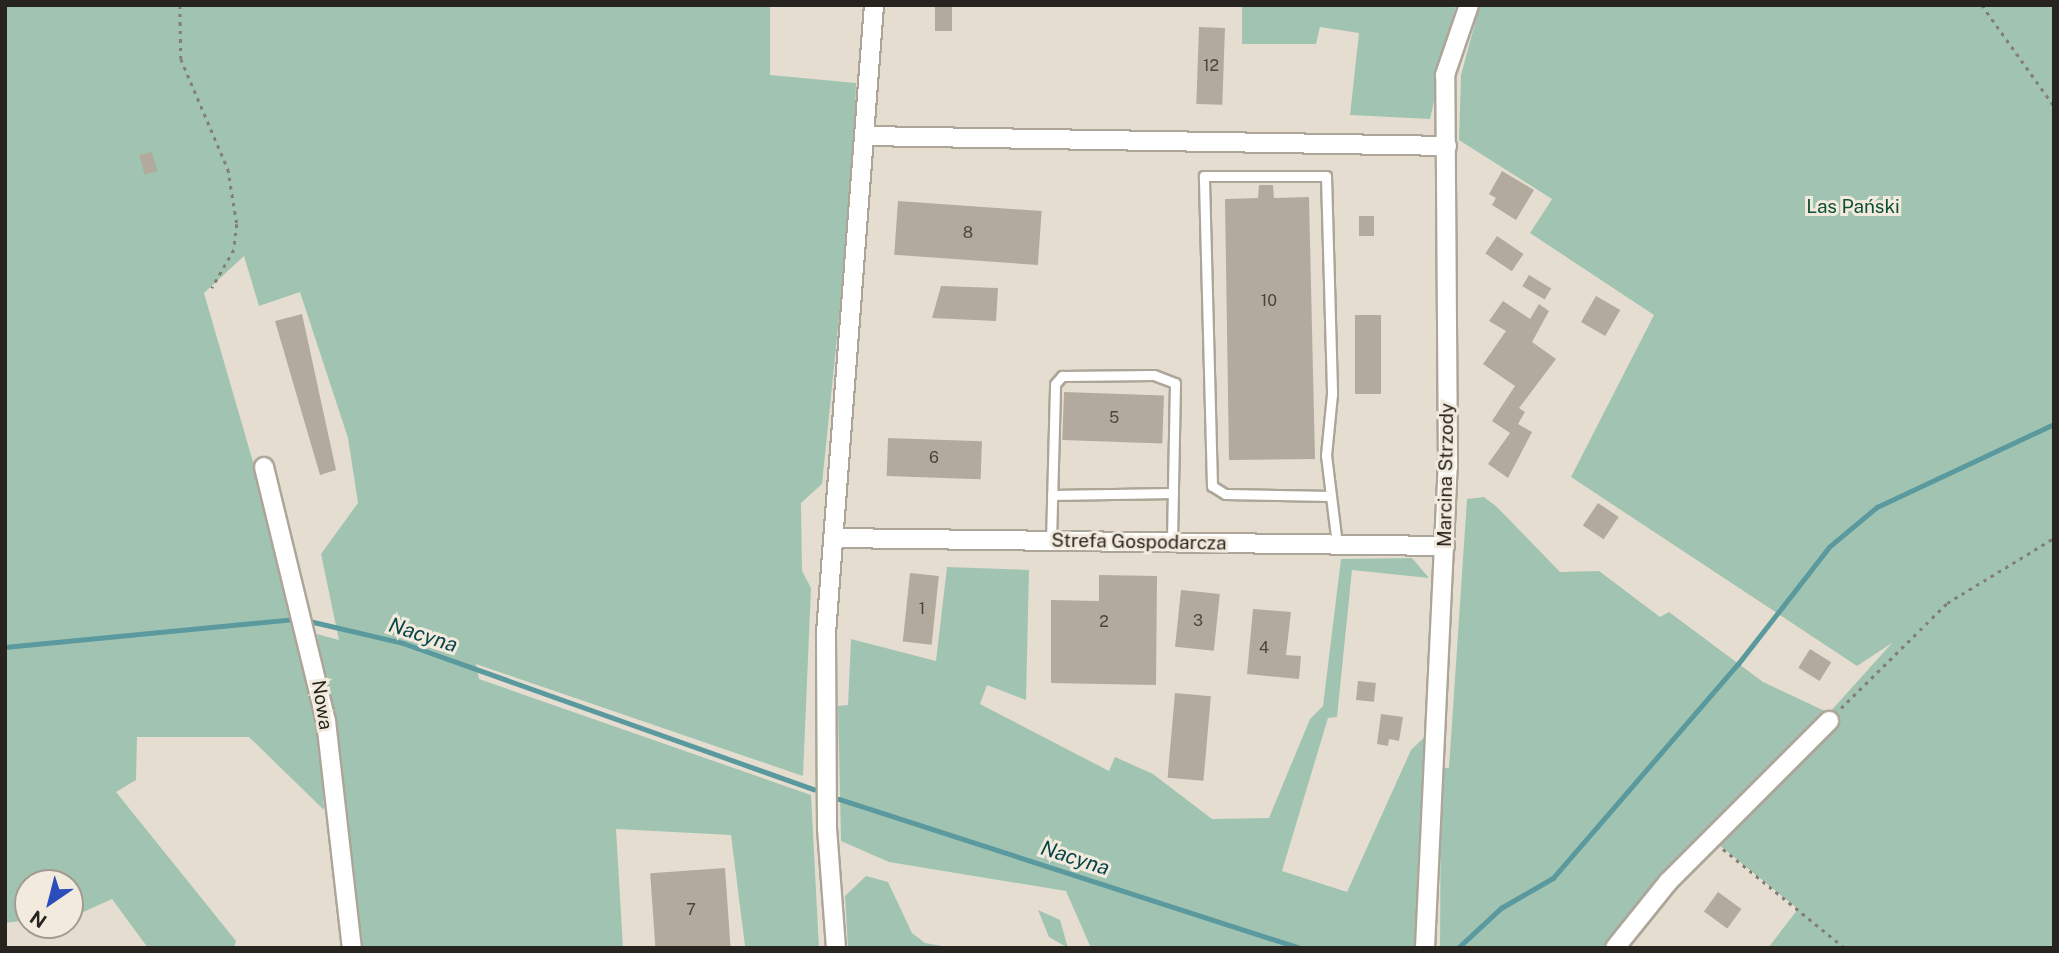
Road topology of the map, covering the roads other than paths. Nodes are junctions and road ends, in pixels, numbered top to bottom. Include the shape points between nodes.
1 (874, 5) edge
2 (1469, 5) edge
3 (865, 136) junction
4 (1447, 146) junction
5 (264, 467) dead end
6 (1173, 493) junction
7 (1052, 495) junction
8 (1331, 496) junction
9 (834, 538) junction
10 (1051, 541) junction
11 (1172, 542) junction
12 (1336, 545) junction
13 (1445, 546) junction
14 (1829, 721) road end
15 (352, 948) edge
16 (836, 948) edge
17 (1425, 948) edge
18 (1615, 948) edge

1 - 3 street
2 - 4 street, Marcina Strzody via 1445,75
3 - 4 street
3 - 9 street
4 - 13 street, Marcina Strzody
5 - 15 street, Nowa via 306,619 326,721
6 - 7 lane
6 - 7 lane via 1175,383 1154,375 1062,376 1055,384
6 - 11 lane
7 - 10 lane
8 - 8 lane via 1326,176 1204,176 1212,486 1226,494
8 - 12 lane
9 - 10 street, Strefa Gospodarcza
9 - 16 street via 826,680
10 - 11 street, Strefa Gospodarcza
11 - 12 street, Strefa Gospodarcza
12 - 13 street, Strefa Gospodarcza
13 - 17 street, Marcina Strzody
14 - 18 street via 1668,881

